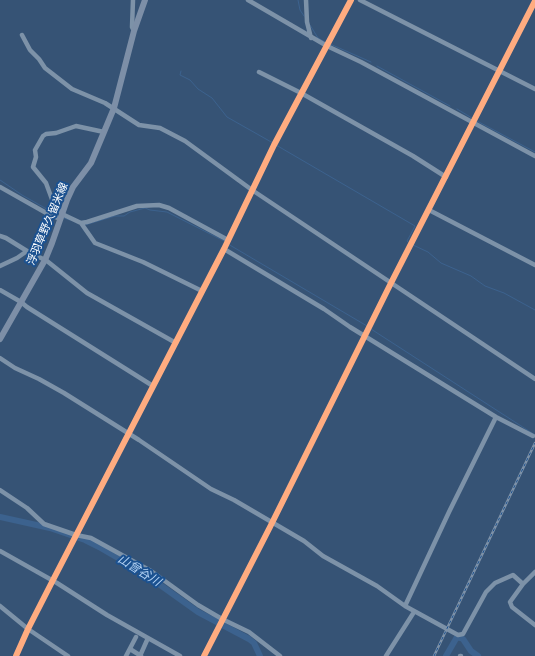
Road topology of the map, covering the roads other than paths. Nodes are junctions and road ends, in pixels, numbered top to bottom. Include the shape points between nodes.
1 (133, 0) edge
2 (144, 0) edge
3 (248, 0) edge
4 (306, 0) edge
5 (351, 0) edge
6 (360, 0) edge
7 (535, 1) edge
8 (134, 31) junction
9 (22, 35) dead end
10 (312, 38) junction
11 (328, 44) junction
12 (500, 71) junction
13 (259, 72) dead end
14 (535, 88) edge
15 (301, 93) junction
16 (114, 108) junction
17 (474, 123) junction
18 (104, 132) junction
19 (535, 156) edge
20 (446, 176) junction
21 (0, 187) edge
22 (252, 190) junction
23 (428, 210) junction
24 (61, 217) junction
25 (81, 223) junction
26 (0, 236) edge
27 (228, 240) junction
28 (224, 249) junction
29 (27, 251) junction
30 (45, 260) junction
31 (535, 265) edge
32 (0, 266) edge
33 (391, 283) junction
34 (0, 290) edge
35 (202, 291) junction
36 (21, 302) junction
37 (364, 335) junction
38 (0, 339) edge
39 (176, 343) junction
40 (0, 358) edge
41 (535, 379) edge
42 (153, 386) junction
43 (496, 417) junction
44 (128, 434) junction
45 (533, 436) dead end
46 (0, 490) edge
47 (272, 523) junction
48 (76, 536) junction
49 (0, 552) edge
50 (535, 572) edge
51 (53, 580) junction
52 (523, 584) junction
53 (0, 606) edge
54 (405, 606) junction
55 (414, 612) junction
56 (221, 622) junction
57 (535, 625) edge
58 (28, 629) junction
59 (136, 637) dead end
60 (148, 638) junction
61 (130, 649) junction
62 (16, 656) edge
63 (68, 656) edge
64 (126, 656) edge
65 (141, 656) edge
66 (180, 656) edge
67 (204, 656) edge
68 (280, 656) edge
69 (386, 656) edge

1 - 8 street
2 - 8 main road, 浮羽草野久留米線
3 - 10 street
4 - 10 street
5 - 11 street
6 - 12 street
7 - 12 street
8 - 16 main road, 浮羽草野久留米線
9 - 16 street via 30,50 45,68 72,89
10 - 11 street
11 - 15 street
11 - 17 street
12 - 14 street
12 - 17 street
13 - 15 street
15 - 20 street
15 - 22 street
16 - 18 main road, 浮羽草野久留米線
16 - 22 street via 139,125 160,128 185,141
17 - 19 street
17 - 20 street
18 - 24 main road, 浮羽草野久留米線 via 91,163 70,192
18 - 24 street via 76,126 46,134 37,146 33,167 46,183
20 - 23 street
21 - 24 street via 48,214
22 - 27 street
22 - 33 street
23 - 31 street
23 - 33 street
24 - 25 street
24 - 30 main road, 浮羽草野久留米線
25 - 27 street via 137,206 159,205 170,208
25 - 35 street via 95,243 144,262
26 - 29 street
27 - 28 street
28 - 35 street
28 - 37 street
29 - 30 street
29 - 32 street
30 - 36 main road, 浮羽草野久留米線
30 - 39 street via 87,293
33 - 37 street
33 - 41 street
34 - 36 street
35 - 39 street
36 - 38 main road, 浮羽草野久留米線
36 - 42 street
37 - 43 street
37 - 47 street
39 - 42 street
40 - 44 street via 64,393
42 - 44 street
43 - 45 street
43 - 54 street
44 - 47 street via 211,488
44 - 48 street
46 - 48 street via 28,508 44,524
47 - 54 street via 304,541 323,556 377,586
47 - 56 street
48 - 51 street
48 - 56 street via 91,538 151,571
49 - 51 street
50 - 52 street
51 - 58 street
51 - 60 street
52 - 55 street via 513,575 495,583 486,592 461,635
52 - 57 street via 511,600 511,605
53 - 58 street
54 - 55 street
55 - 69 street
56 - 67 street
56 - 68 street via 249,632
58 - 62 street
58 - 63 street
59 - 61 street
60 - 65 street
60 - 66 street
61 - 64 street
61 - 65 street

